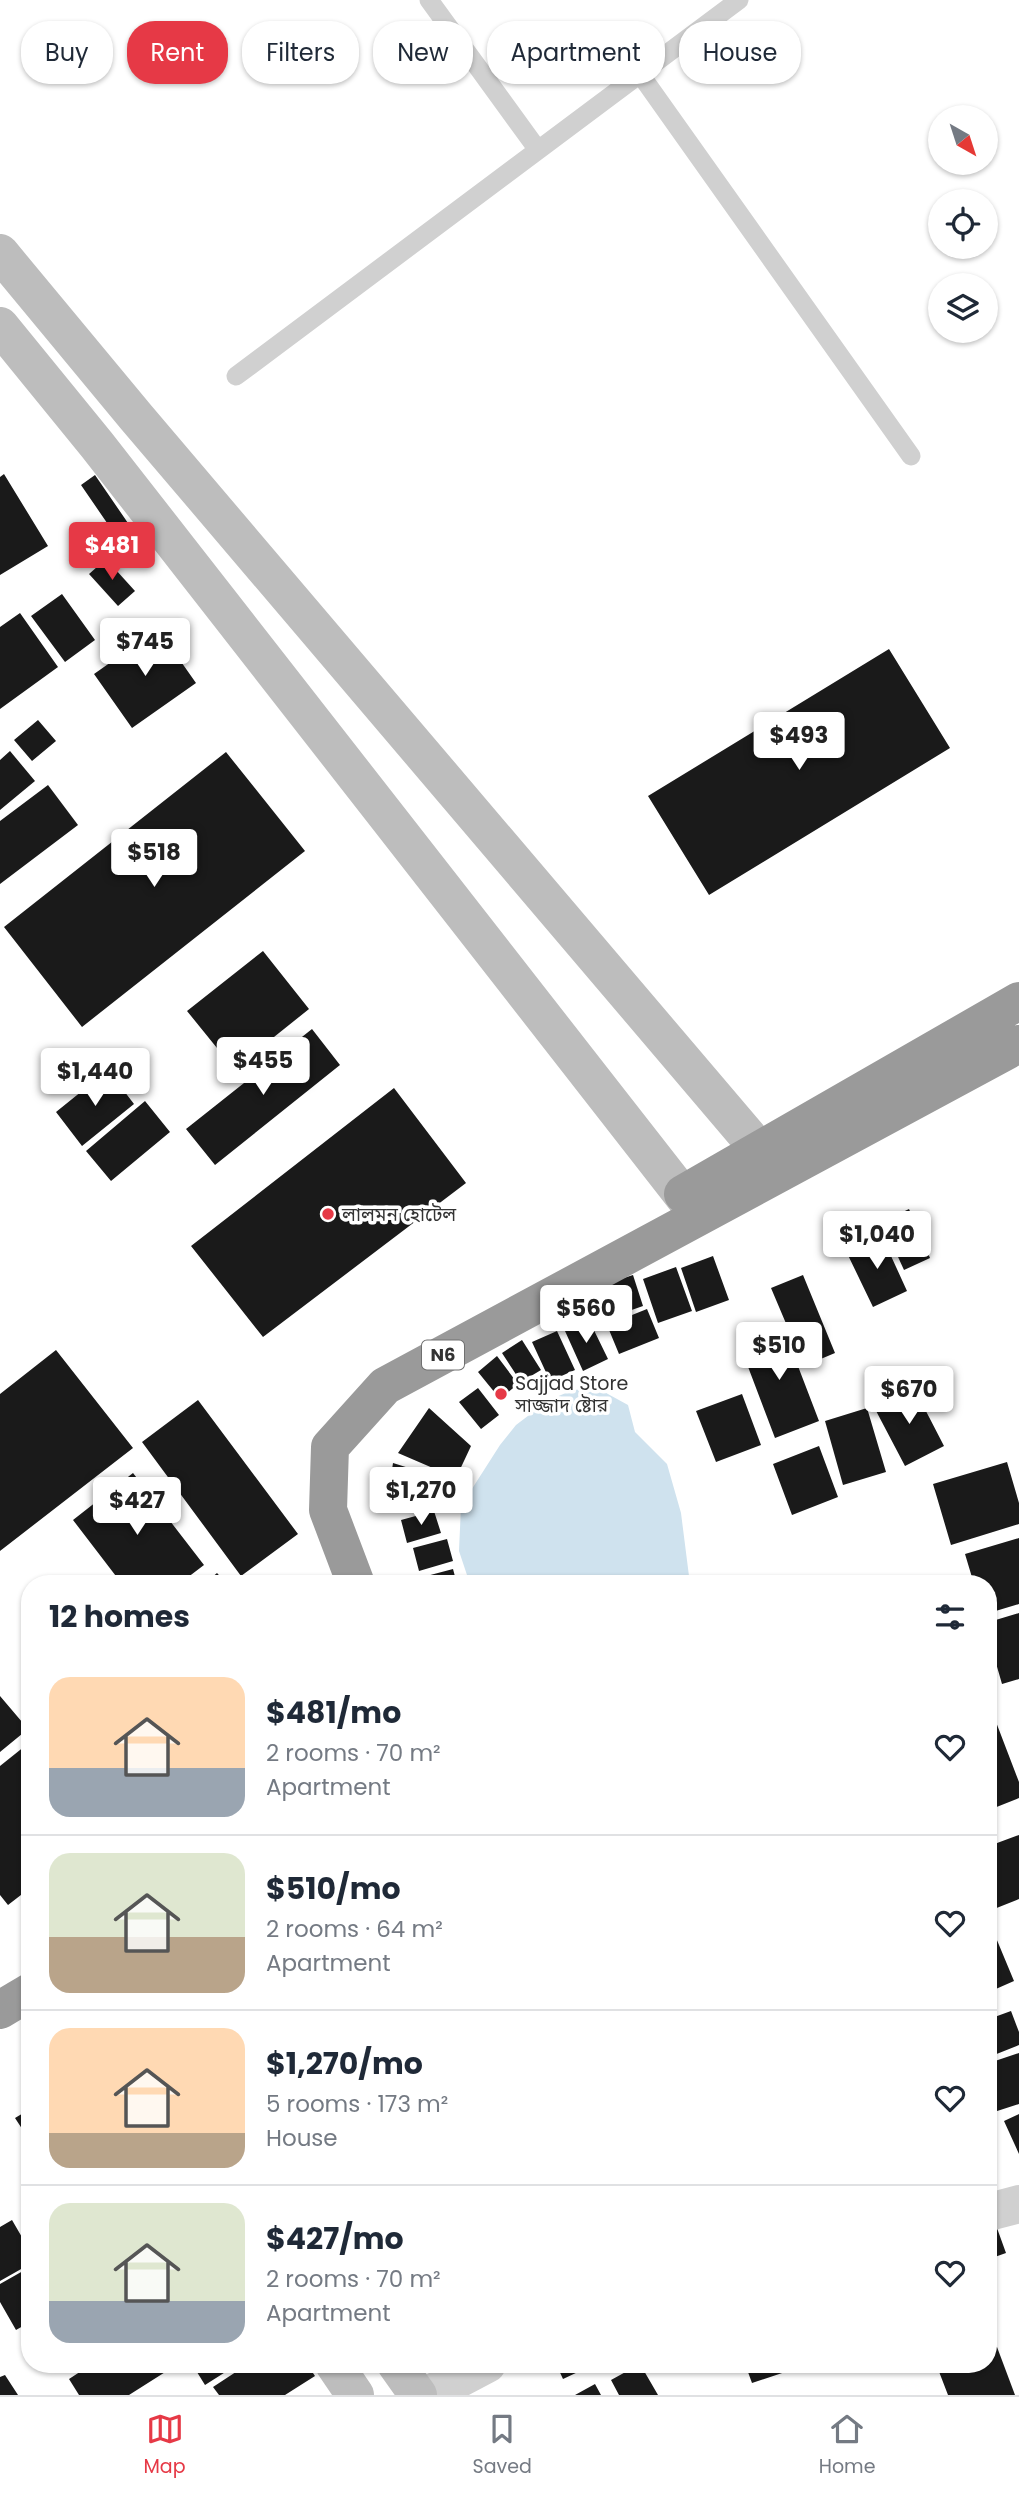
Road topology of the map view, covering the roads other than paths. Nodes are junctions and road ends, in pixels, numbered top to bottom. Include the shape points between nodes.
1 (429, 0) edge
2 (739, 0) edge
3 (665, 55) edge
4 (627, 84) edge
5 (647, 84) edge
6 (538, 150) junction
7 (0, 253) edge
8 (0, 326) edge
9 (236, 376) dead end
10 (911, 456) dead end
11 (1019, 1001) edge
12 (1019, 1044) edge
13 (769, 1162) junction
14 (691, 1205) junction
15 (353, 1575) edge
16 (21, 1997) edge
17 (0, 2010) edge
18 (1019, 2204) edge
19 (997, 2210) edge
20 (340, 2373) edge
21 (403, 2373) edge
22 (469, 2373) edge
23 (355, 2395) edge
24 (418, 2395) edge
25 (428, 2395) edge

1 - 6 lane
2 - 3 lane
4 - 6 lane
5 - 10 lane
6 - 9 lane
7 - 13 street
8 - 14 street
11 - 13 highway, N6
12 - 13 highway, N6
13 - 14 highway, N6
14 - 15 highway, N6 via 385,1386 330,1447 328,1510
16 - 17 highway
18 - 19 street
20 - 23 street
21 - 24 street
22 - 25 street

